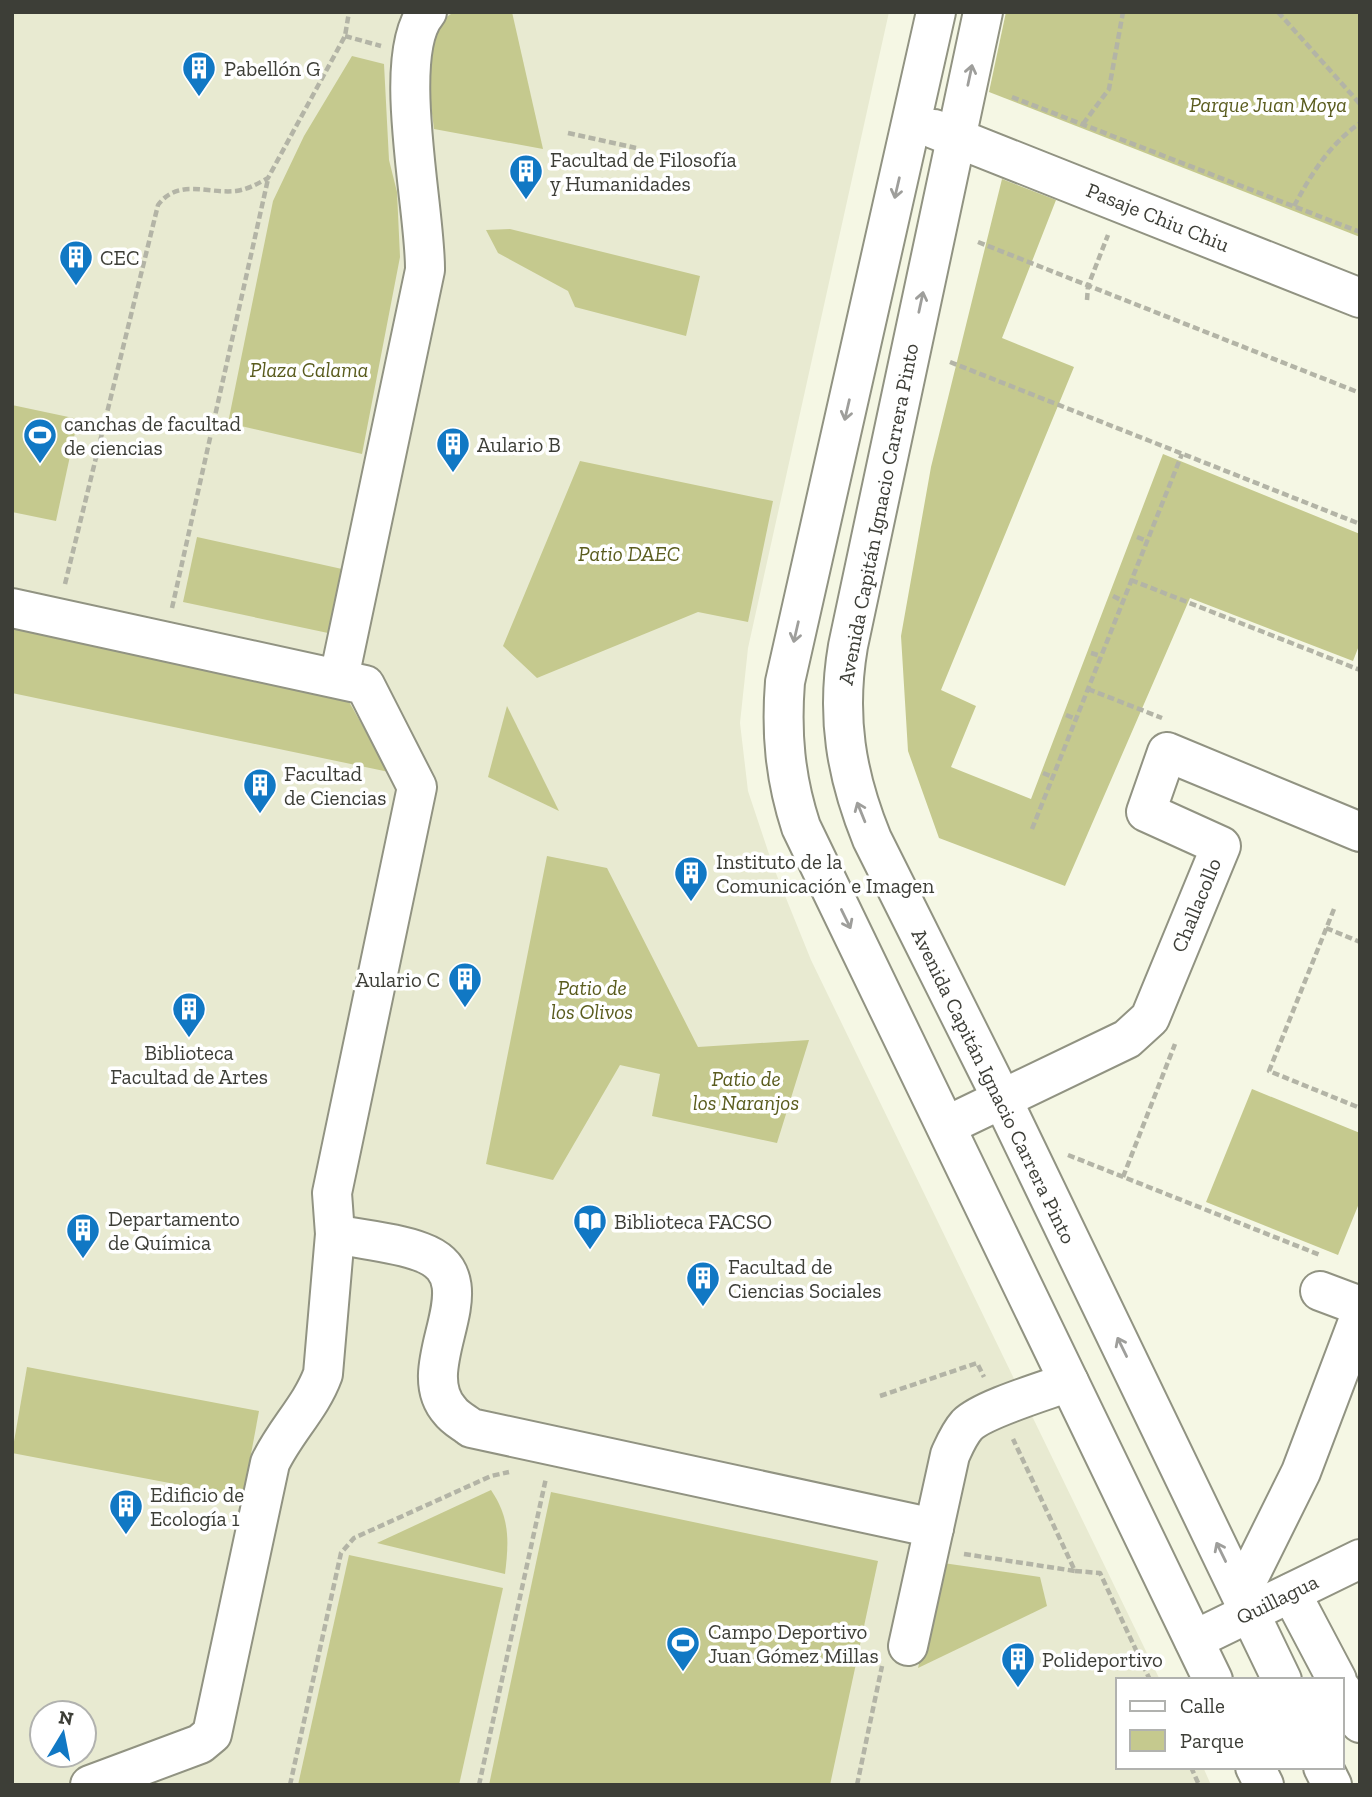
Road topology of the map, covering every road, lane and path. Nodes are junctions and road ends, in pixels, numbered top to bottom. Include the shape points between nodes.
1 (349, 12) edge
2 (427, 12) edge
3 (936, 12) edge
4 (983, 12) edge
5 (1123, 12) edge
6 (1278, 12) edge
7 (1012, 97) dead end
8 (1360, 104) edge
9 (912, 121) junction
10 (1360, 123) edge
11 (1083, 124) junction
12 (568, 132) dead end
13 (957, 137) junction
14 (636, 148) dead end
15 (268, 178) junction
16 (1120, 202) junction
17 (1294, 206) junction
18 (1360, 232) edge
19 (978, 242) dead end
20 (1088, 286) junction
21 (1360, 298) edge
22 (1087, 300) dead end
23 (950, 362) dead end
24 (1360, 393) edge
25 (1182, 454) junction
26 (1360, 524) edge
27 (1137, 537) dead end
28 (1147, 541) junction
29 (1131, 580) junction
30 (1113, 596) dead end
31 (1124, 601) junction
32 (12, 608) edge
33 (57, 618) junction
34 (164, 642) junction
35 (1091, 653) dead end
36 (1101, 656) junction
37 (1360, 670) edge
38 (339, 678) junction
39 (1066, 715) dead end
40 (1076, 719) junction
41 (1043, 773) dead end
42 (1053, 777) junction
43 (1032, 829) dead end
44 (1360, 832) edge
45 (1334, 909) dead end
46 (1326, 928) junction
47 (1360, 942) edge
48 (1002, 1099) junction
49 (1360, 1108) edge
50 (946, 1126) junction
51 (1064, 1154) dead end
52 (335, 1234) junction
53 (1321, 1273) joint
54 (1360, 1306) edge
55 (1360, 1316) edge
56 (1069, 1382) junction
57 (880, 1396) dead end
58 (999, 1409) junction
59 (522, 1470) dead end
60 (534, 1472) dead end
61 (932, 1538) junction
62 (1360, 1559) edge
63 (1074, 1571) junction
64 (1291, 1593) junction
65 (1246, 1603) junction
66 (1194, 1640) junction
67 (908, 1646) dead end
68 (1149, 1678) edge
69 (1212, 1678) edge
70 (1281, 1678) edge
71 (1336, 1678) edge
72 (1344, 1694) edge
73 (1360, 1723) edge
74 (1192, 1769) edge
75 (1256, 1769) edge
76 (1324, 1769) edge
77 (90, 1785) edge
78 (290, 1785) edge
79 (479, 1785) edge
80 (1199, 1785) edge
81 (1264, 1785) edge
82 (1332, 1785) edge

1 - 15 path via 345,37
2 - 38 street via 410,53 412,135 425,270
3 - 9 street
13 -> 4 street, Avenida Capitán Ignacio Carrera Pinto
5 - 11 path via 1109,89
6 - 8 path
7 - 11 path
9 - 13 street, Pasaje Chiu Chiu
9 -> 50 street via 785,682 783,748 802,827
10 - 17 path via 1340,137 1315,167
11 - 17 path
12 - 14 path
13 - 16 street, Pasaje Chiu Chiu
48 -> 13 street, Avenida Capitán Ignacio Carrera Pinto via 872,839 855,797 841,725 848,646
15 - 33 path via 235,191 180,188 166,194 158,205
15 - 34 path
16 - 20 path
16 - 21 street, Pasaje Chiu Chiu
17 - 18 path
19 - 20 path
20 - 22 path
20 - 24 path
23 - 25 path
25 - 26 path
25 - 28 path
27 - 28 path
28 - 29 path
29 - 31 path
29 - 37 path
30 - 31 path
31 - 36 path
32 - 33 street
33 - 34 street
34 - 38 street
35 - 36 path
36 - 40 path
38 - 52 street via 366,685 417,787 332,1194
39 - 40 path
40 - 42 path
41 - 42 path
42 - 43 path
44 - 48 street, Challacollo via 1167,752 1146,812 1221,846 1150,1018 1127,1040
45 - 46 path
46 - 47 path
46 - 49 path via 1269,1071
48 - 50 street
65 -> 48 street, Avenida Capitán Ignacio Carrera Pinto
50 - 56 street
51 - 53 path
52 - 61 street via 421,1252 448,1272 454,1289 439,1388 449,1411 471,1428
52 - 77 street via 323,1374 317,1393 281,1439 270,1463 212,1734 200,1744
53 - 54 street
55 - 65 street
56 - 58 street
56 - 66 street
57 - 58 path via 977,1363
58 - 61 street via 969,1423 960,1433 950,1455
58 - 63 path
59 - 78 path via 491,1476 354,1538 341,1553
60 - 79 path via 547,1475
61 - 63 path
61 - 67 street
62 - 64 street, Quillagua
63 - 68 path via 1100,1573
64 - 65 street, Quillagua
64 - 71 street
65 - 66 street, Quillagua
65 - 70 street, Avenida Capitán Ignacio Carrera Pinto
66 - 69 street
72 - 73 street
74 - 80 path
75 - 81 street
76 - 82 street

